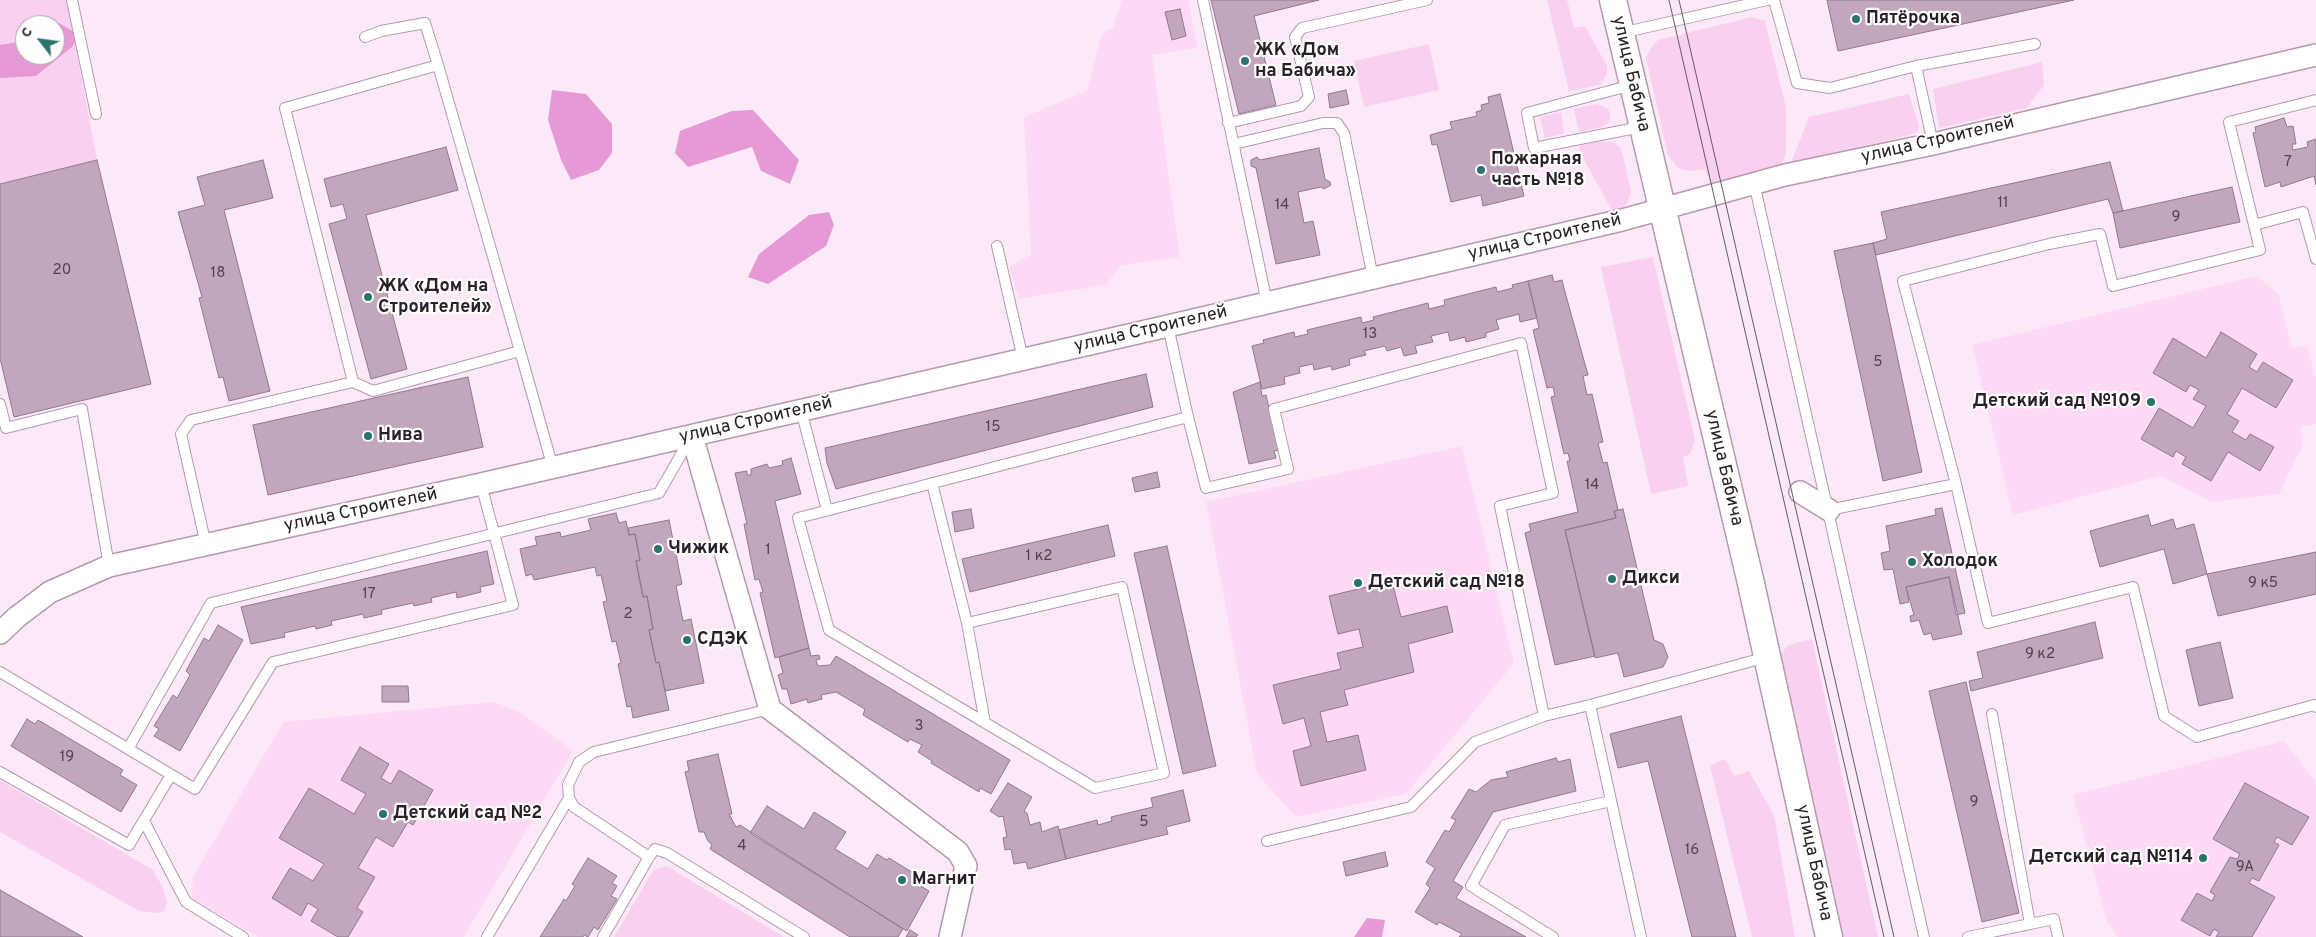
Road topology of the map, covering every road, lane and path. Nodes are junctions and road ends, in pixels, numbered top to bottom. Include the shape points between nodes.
1 (72, 0) edge
2 (1203, 0) edge
3 (1427, 0) edge
4 (1613, 0) edge
5 (1767, 0) edge
6 (1774, 0) edge
7 (1620, 33) junction
8 (365, 37) dead end
9 (2035, 44) dead end
10 (2316, 55) edge
11 (438, 65) junction
12 (1916, 66) junction
13 (1632, 85) junction
14 (2316, 100) edge
15 (96, 114) dead end
16 (1228, 123) junction
17 (1642, 127) junction
18 (1234, 144) junction
19 (1933, 144) junction
20 (1754, 183) junction
21 (1662, 209) junction
22 (2254, 225) junction
23 (997, 246) dead end
24 (2316, 259) edge
25 (1373, 278) junction
26 (1267, 303) junction
27 (1168, 326) junction
28 (520, 351) junction
29 (1022, 360) junction
30 (353, 382) junction
31 (0, 404) edge
32 (802, 410) junction
33 (1188, 417) junction
34 (692, 436) junction
35 (554, 468) junction
36 (932, 483) junction
37 (481, 484) junction
38 (1956, 484) junction
39 (1800, 492) dead end
40 (827, 510) junction
41 (1829, 510) junction
42 (494, 533) junction
43 (206, 545) junction
44 (108, 566) junction
45 (967, 623) junction
46 (0, 633) edge
47 (1768, 657) junction
48 (3, 673) edge
49 (0, 685) edge
50 (1590, 706) junction
51 (2316, 707) edge
52 (770, 709) junction
53 (1992, 714) dead end
54 (1544, 716) junction
55 (985, 722) junction
56 (128, 749) junction
57 (0, 772) edge
58 (171, 775) junction
59 (569, 798) junction
60 (1610, 801) junction
61 (144, 821) junction
62 (1267, 841) dead end
63 (650, 858) junction
64 (2030, 924) junction
65 (242, 937) edge
66 (487, 937) edge
67 (603, 937) edge
68 (804, 937) edge
69 (950, 937) edge
70 (1553, 937) edge
71 (1641, 937) edge
72 (1830, 937) edge
73 (1924, 937) edge
74 (1968, 937) edge
75 (2058, 937) edge

1 - 15 lane
2 - 16 lane
3 - 16 lane via 1302,28 1295,37 1309,97 1300,106
4 - 7 street, улица Бабича
5 - 7 lane
6 - 12 lane via 1797,82 1830,88
7 - 13 street, улица Бабича
8 - 11 lane via 425,23
9 - 12 lane
10 - 19 street, улица Строителей
11 - 28 lane
11 - 30 lane via 285,108
12 - 19 lane
13 - 17 street, улица Бабича
13 - 17 lane via 1528,113 1534,148
14 - 22 lane via 2229,122
16 - 18 lane
17 - 21 street, улица Бабича
18 - 25 lane via 1323,123 1337,123 1344,133
18 - 26 lane
19 - 20 street, улица Строителей
20 - 21 street, улица Строителей
20 - 41 lane
21 - 25 street, улица Строителей
21 - 47 street, улица Бабича
22 - 24 lane via 2303,212
22 - 38 lane via 2260,250 2113,286 2100,234 1903,281
23 - 29 lane
25 - 26 street, улица Строителей
26 - 27 street, улица Строителей
27 - 29 street, улица Строителей
27 - 33 lane
28 - 30 lane via 373,391
28 - 35 lane
29 - 32 street, улица Строителей
30 - 43 lane via 192,420 181,434
31 - 44 lane via 6,428 82,409
32 - 34 street, улица Строителей
32 - 40 lane
33 - 36 lane
33 - 54 lane via 1206,488 1288,469 1274,409 1521,343 1553,493 1500,506
34 - 35 street, улица Строителей
34 - 42 lane via 659,493
34 - 52 street
35 - 37 street, улица Строителей
36 - 40 lane
36 - 45 lane
37 - 42 lane
37 - 43 street, улица Строителей
38 - 41 lane
38 - 51 lane via 1988,623 2133,587 2164,716 2197,737
39 - 41 street
40 - 55 lane via 798,518 830,630
41 - 73 lane
42 - 56 lane via 211,603
42 - 58 lane via 513,605 273,662 195,789
43 - 44 street, улица Строителей
44 - 46 street, улица Строителей via 50,592
45 - 55 lane
45 - 55 lane via 1122,587 1164,772 1095,788
47 - 50 lane
47 - 72 street, улица Бабича
48 - 49 lane
48 - 56 lane
50 - 54 lane
50 - 60 lane
52 - 59 lane via 594,752 573,772 568,785
52 - 69 street via 958,852 966,866
53 - 64 lane
54 - 62 lane via 1475,742 1411,807
56 - 58 lane
57 - 61 lane via 129,845
58 - 61 lane
59 - 63 lane via 574,807
59 - 66 lane
60 - 70 lane via 1505,825 1471,886
60 - 71 lane
61 - 65 lane via 186,902
63 - 67 lane
63 - 68 lane via 655,849 667,853
64 - 74 lane
64 - 75 lane via 2054,919

